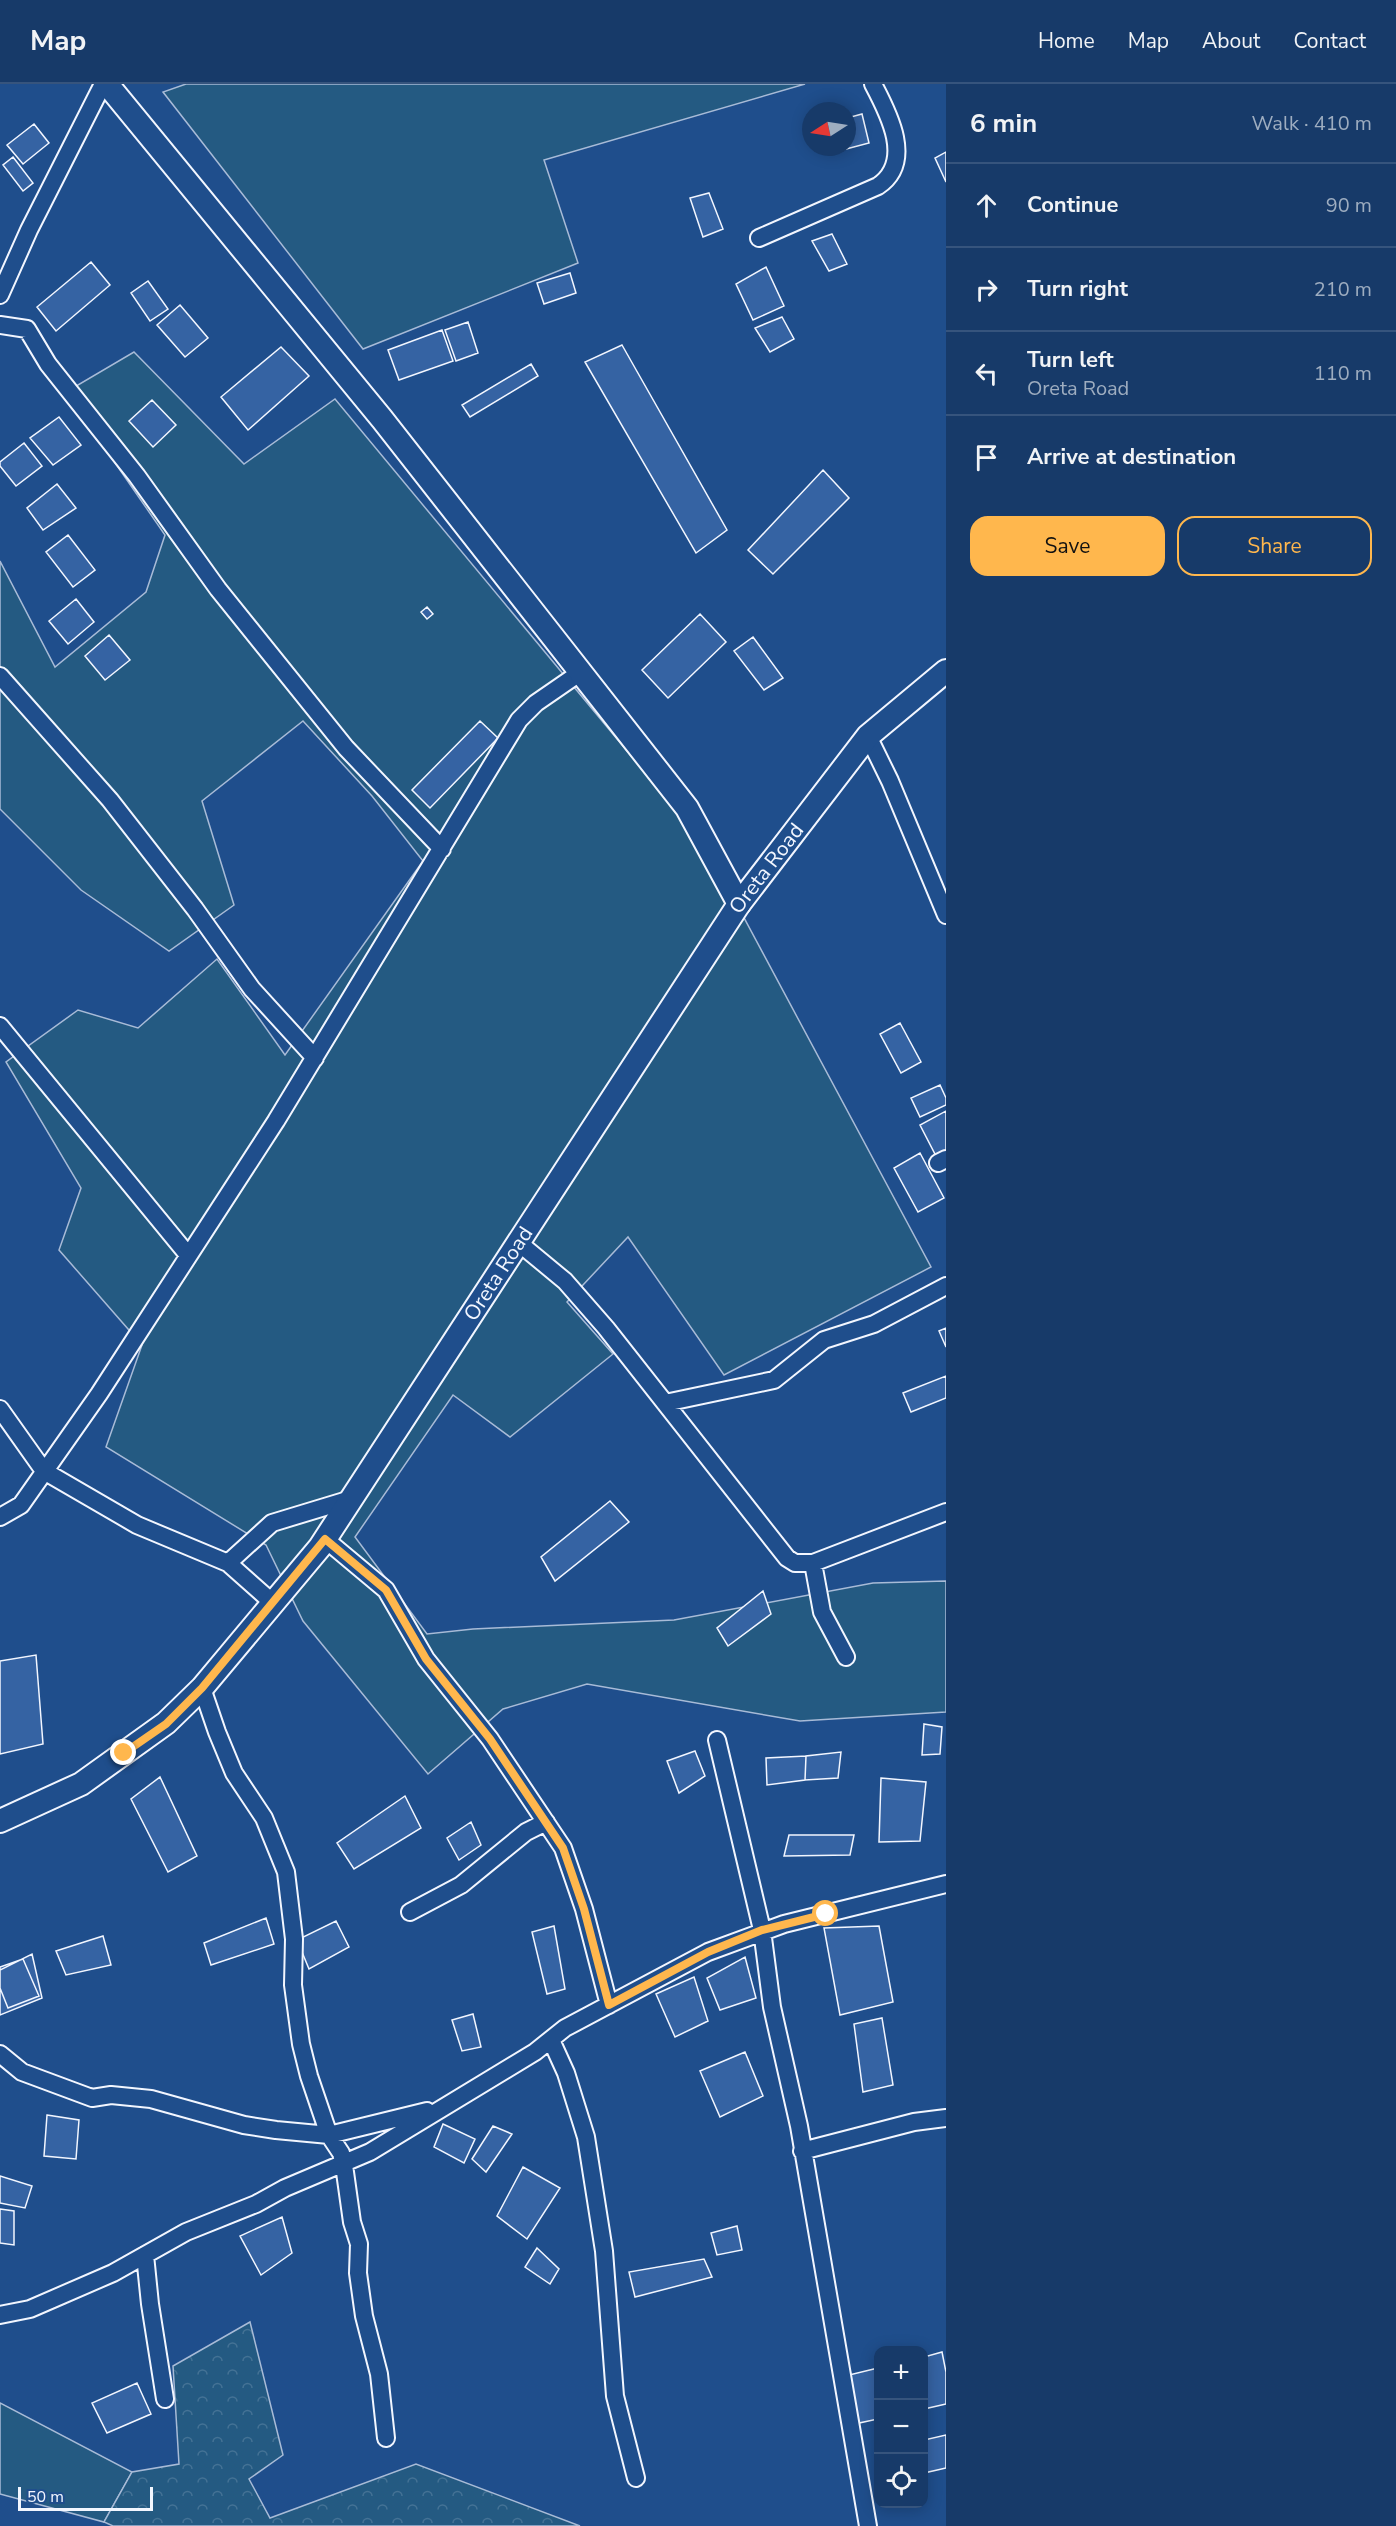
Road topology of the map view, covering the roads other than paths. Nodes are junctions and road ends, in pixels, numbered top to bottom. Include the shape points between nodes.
1 (873, 84) edge
2 (112, 85) edge
3 (759, 238) dead end
4 (0, 295) edge
5 (0, 325) edge
6 (946, 671) edge
7 (581, 672) junction
8 (0, 676) edge
9 (868, 736) junction
10 (442, 849) junction
11 (740, 904) junction
12 (946, 915) edge
13 (0, 1026) edge
14 (315, 1058) junction
15 (519, 1243) junction
16 (188, 1256) junction
17 (946, 1286) edge
18 (665, 1402) junction
19 (0, 1408) edge
20 (44, 1470) junction
21 (351, 1499) junction
22 (946, 1512) edge
23 (0, 1517) edge
24 (325, 1539) junction
25 (228, 1563) junction
26 (813, 1563) junction
27 (273, 1603) junction
28 (846, 1657) dead end
29 (202, 1688) junction
30 (717, 1740) dead end
31 (0, 1821) edge
32 (546, 1822) junction
33 (946, 1884) edge
34 (410, 1912) dead end
35 (762, 1930) junction
36 (609, 2005) junction
37 (551, 2040) junction
38 (0, 2054) edge
39 (441, 2108) junction
40 (946, 2118) edge
41 (329, 2135) junction
42 (801, 2151) junction
43 (344, 2164) junction
44 (145, 2255) junction
45 (0, 2315) edge
46 (165, 2399) dead end
47 (386, 2438) dead end
48 (636, 2478) dead end
49 (868, 2526) edge

1 - 3 street via 886,108 896,143 897,163 888,179
2 - 4 street via 29,230
2 - 7 street
5 - 10 street via 27,329 48,364 137,476 218,589 346,748
6 - 9 street, Oreta Road
7 - 10 street via 536,703 519,720
7 - 11 street via 687,808
8 - 14 street via 110,800 252,989
9 - 11 street, Oreta Road
9 - 12 street
10 - 14 street
11 - 15 street, Oreta Road
13 - 16 street
14 - 16 street
15 - 18 street via 565,1281
15 - 21 street, Oreta Road
16 - 20 street via 99,1394
17 - 18 street via 874,1324 824,1340 774,1380
18 - 26 street via 788,1558 795,1563
19 - 20 street
20 - 23 street via 21,1505
20 - 25 street via 137,1525
21 - 24 street, Oreta Road
21 - 25 street via 272,1523
22 - 26 street
24 - 27 street, Oreta Road
24 - 32 street via 386,1590 426,1659 490,1739
25 - 27 street
26 - 28 street via 822,1612
27 - 29 street, Oreta Road
29 - 31 street, Oreta Road via 166,1724 81,1784
29 - 41 street via 234,1773 264,1818 286,1872 301,2044
30 - 35 street
32 - 34 street via 526,1832 461,1885
32 - 36 street via 567,1857
33 - 35 street
35 - 36 street via 708,1952
35 - 42 street via 768,1985
36 - 37 street via 565,2028
37 - 39 street
37 - 48 street via 578,2109 587,2145 604,2251 615,2396
38 - 41 street via 22,2072 92,2098 111,2095 151,2099 244,2125
39 - 41 street
39 - 43 street
40 - 42 street via 914,2122
41 - 43 street
42 - 49 street
43 - 44 street via 186,2232
43 - 47 street via 359,2244 358,2273 364,2316 379,2374
44 - 45 street via 30,2309
44 - 46 street

